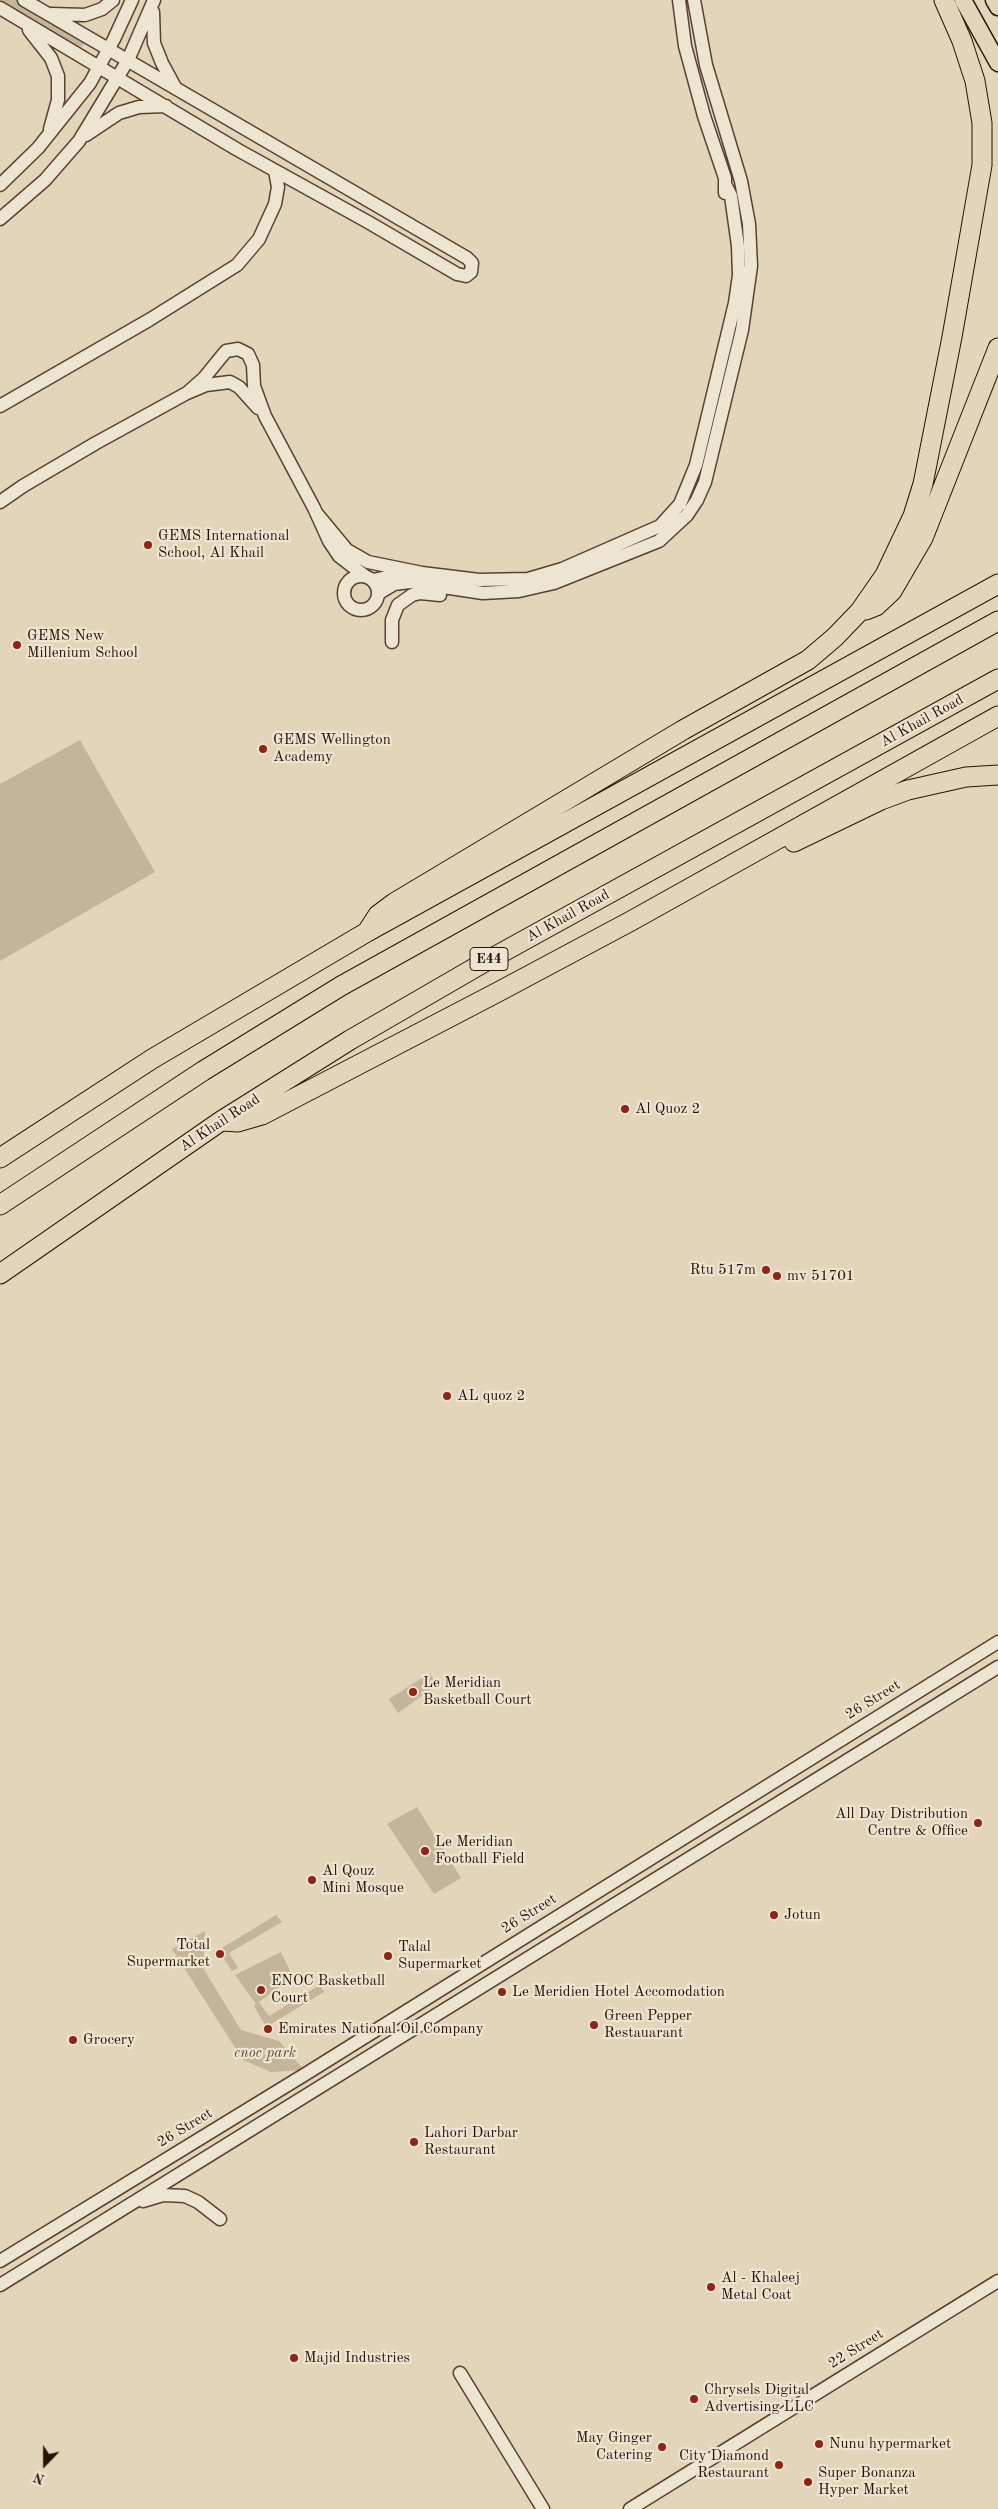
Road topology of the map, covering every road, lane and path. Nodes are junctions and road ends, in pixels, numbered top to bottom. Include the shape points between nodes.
1 (24, 0) edge
2 (113, 0) edge
3 (132, 0) edge
4 (680, 0) edge
5 (694, 0) edge
6 (944, 0) edge
7 (963, 0) edge
8 (994, 0) edge
9 (154, 2) edge
10 (998, 7) edge
11 (0, 8) edge
12 (47, 14) junction
13 (22, 22) junction
14 (109, 49) junction
15 (128, 60) junction
16 (998, 63) edge
17 (99, 66) junction
18 (118, 78) junction
19 (176, 89) junction
20 (166, 106) junction
21 (47, 136) junction
22 (79, 141) junction
23 (275, 171) junction
24 (0, 185) edge
25 (304, 187) junction
26 (275, 204) junction
27 (0, 219) edge
28 (998, 348) edge
29 (187, 393) junction
30 (0, 406) edge
31 (265, 416) junction
32 (23, 486) junction
33 (0, 491) edge
34 (0, 502) edge
35 (318, 515) junction
36 (422, 573) junction
37 (369, 578) junction
38 (998, 584) edge
39 (545, 585) junction
40 (379, 593) junction
41 (860, 611) junction
42 (998, 621) edge
43 (392, 642) dead end
44 (998, 679) edge
45 (998, 716) edge
46 (998, 775) edge
47 (719, 870) junction
48 (367, 932) junction
49 (221, 1121) junction
50 (0, 1158) edge
51 (0, 1205) edge
52 (0, 1274) edge
53 (998, 1642) edge
54 (998, 1667) edge
55 (827, 1748) junction
56 (833, 1770) junction
57 (199, 2138) junction
58 (190, 2166) junction
59 (120, 2210) junction
60 (220, 2219) dead end
61 (0, 2261) edge
62 (998, 2281) edge
63 (0, 2285) edge
64 (460, 2374) dead end
65 (543, 2509) edge
66 (630, 2509) edge

1 - 12 street
2 - 12 street via 85,15
3 - 14 street
4 - 36 street via 689,64 726,186 732,248 729,296 693,454 678,492 668,509 648,526 519,579 479,580
5 - 39 street via 706,65 742,181 751,245 746,309 705,482 687,516 659,541
6 - 41 highway via 969,61 979,102 982,144 979,186 951,346 919,500 890,566
7 - 16 main road
8 - 10 main road
9 - 15 street
9 - 19 street via 154,43
11 - 13 street
12 - 14 street
13 - 17 street
13 - 21 street via 47,51 58,76 58,100
14 - 15 street
14 - 17 street
15 - 18 street
15 - 19 street
17 - 18 street
17 - 21 street via 81,95
18 - 20 street
18 - 22 street
19 - 25 street via 468,258 472,263 471,272 460,276
20 - 22 street via 119,112
20 - 23 street
21 - 24 street
22 - 27 street via 45,180
23 - 25 street
23 - 26 street via 278,187
25 - 26 street via 288,192
26 - 30 street via 255,246 230,270
28 - 41 highway via 933,515 911,560 885,599
29 - 31 street via 216,383 230,382 244,392
29 - 31 street via 226,351 238,349 252,359 254,386
29 - 32 street
31 - 35 street
32 - 33 street
32 - 34 street
35 - 36 street via 337,540 358,557
35 - 37 street via 333,549 345,562
36 - 37 street
37 - 40 street
37 - 40 street via 355,577 347,583 344,592 350,606 358,610 368,609 376,602
38 - 48 highway
39 - 40 street via 483,593 410,582 394,584
39 - 43 street via 542,590 508,600 429,593 412,595 394,612
41 - 48 highway via 808,660 683,730 394,903 378,915
42 - 51 highway via 341,986 203,1071
44 - 49 highway, Al Khail Road / E44 via 483,962
45 - 47 highway
46 - 47 highway via 966,777 908,790 746,866
47 - 49 highway via 623,926 262,1115 238,1122
48 - 50 highway via 152,1059
49 - 52 highway, Al Khail Road / E44
53 - 55 street, 26 Street
54 - 56 street
55 - 56 street via 834,1758
55 - 57 street, 26 Street
56 - 58 street
57 - 58 street
57 - 61 street, 26 Street
58 - 59 street
59 - 60 street via 156,2196 178,2194 198,2202
59 - 63 street
62 - 66 street, 22 Street
64 - 65 street

